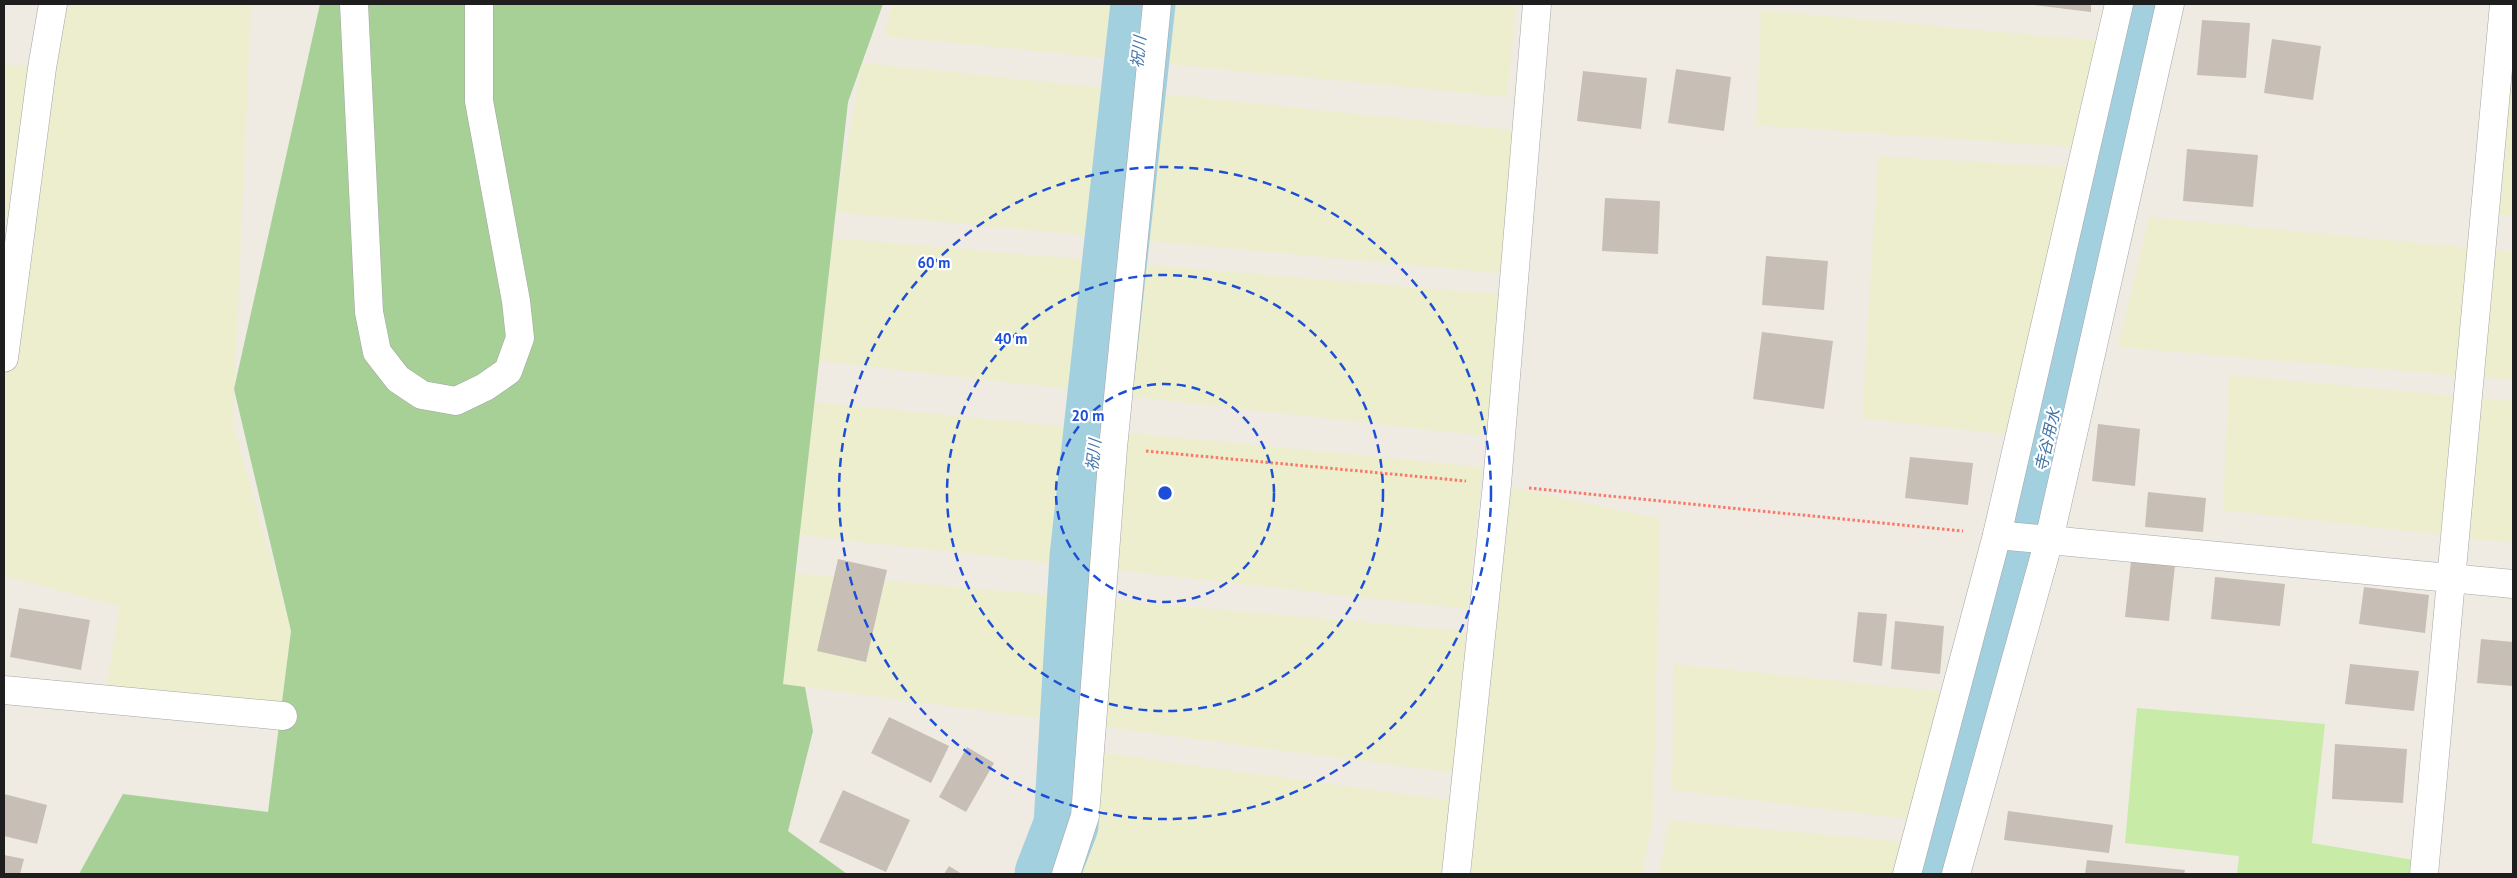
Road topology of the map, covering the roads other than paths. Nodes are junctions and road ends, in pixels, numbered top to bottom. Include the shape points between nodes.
1 (54, 4) edge
2 (354, 4) edge
3 (479, 4) edge
4 (1157, 4) edge
5 (1537, 4) edge
6 (2120, 4) edge
7 (2170, 4) edge
8 (2504, 4) edge
9 (14, 209) edge
10 (4, 358) edge
11 (1999, 535) junction
12 (2048, 540) junction
13 (2451, 578) junction
14 (2513, 584) edge
15 (4, 690) edge
16 (283, 716) dead end
17 (1066, 874) edge
18 (1456, 874) edge
19 (1908, 874) edge
20 (1956, 874) edge
21 (2424, 874) edge

1 - 9 street
2 - 3 street via 369,312 377,352 398,379 422,395 456,401 485,388 508,371 520,338 479,101
4 - 17 street via 1113,448 1085,816
5 - 18 street via 1496,484
6 - 11 street
7 - 12 street
8 - 13 street
9 - 10 street
11 - 12 street
11 - 19 street
12 - 13 street
12 - 20 street
13 - 14 street
13 - 21 street
15 - 16 street

